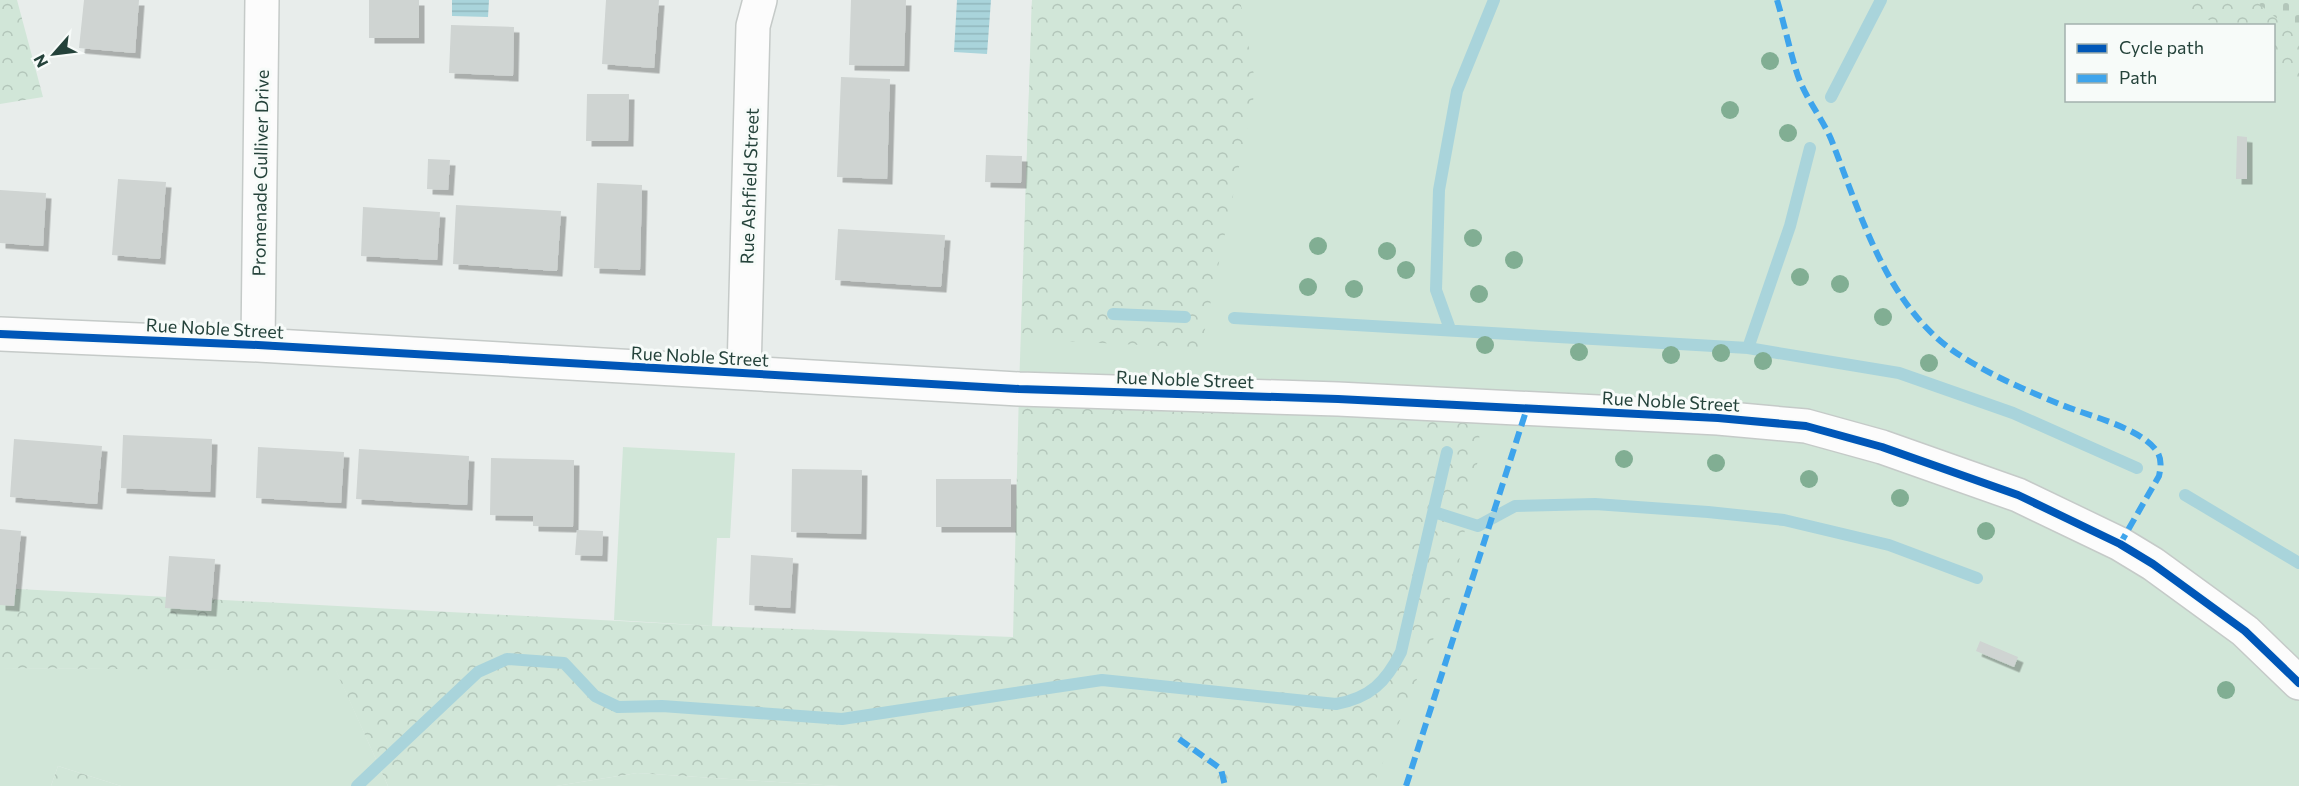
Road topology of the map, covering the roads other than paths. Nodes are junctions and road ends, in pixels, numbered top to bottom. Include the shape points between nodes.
1 (262, 0) edge
2 (760, 0) edge
3 (0, 334) edge
4 (258, 345) junction
5 (744, 373) junction
6 (2299, 683) edge

1 - 4 street, Promenade Gulliver Drive
2 - 5 street, Rue Ashfield Street via 753,26
3 - 4 street, Rue Noble Street
4 - 5 street, Rue Noble Street
5 - 6 street, Rue Noble Street via 1018,389 1599,412 1806,426 1882,447 2018,495 2120,544 2245,631

